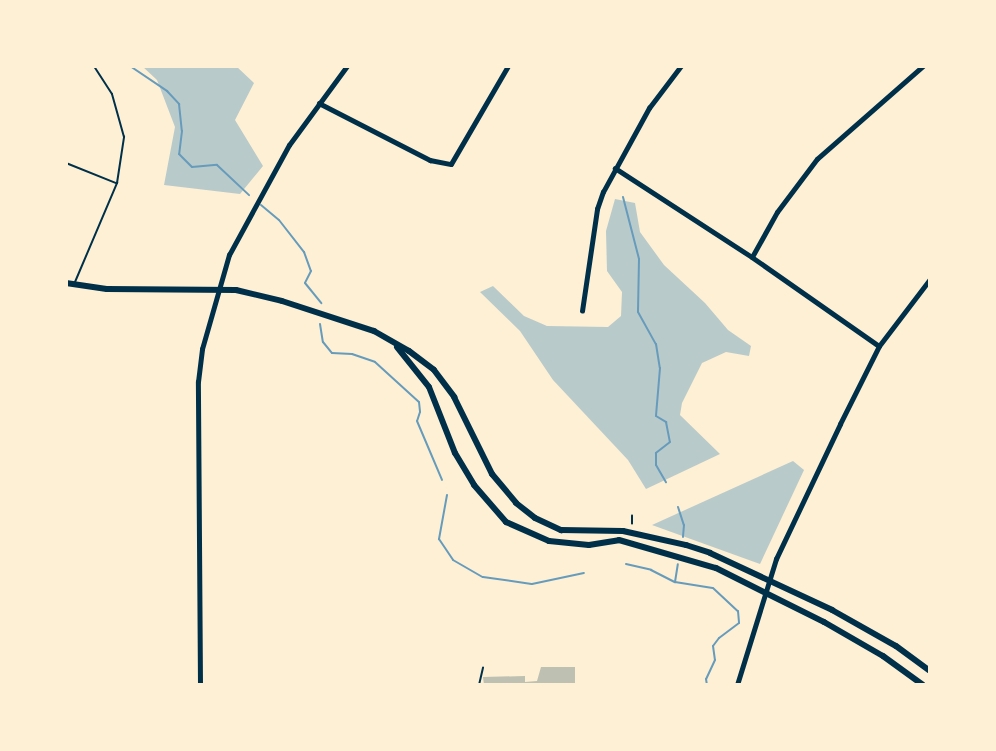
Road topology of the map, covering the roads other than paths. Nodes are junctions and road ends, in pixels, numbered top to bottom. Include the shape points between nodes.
1 (94, 66) edge
2 (347, 66) edge
3 (508, 66) edge
4 (681, 66) edge
5 (923, 66) edge
6 (319, 103) junction
7 (66, 163) edge
8 (615, 168) junction
9 (117, 183) junction
10 (752, 257) junction
11 (930, 279) edge
12 (66, 283) edge
13 (74, 285) junction
14 (218, 290) junction
15 (582, 311) dead end
16 (392, 342) junction
17 (879, 346) junction
18 (770, 579) junction
19 (766, 592) junction
20 (896, 646) junction
21 (887, 659) junction
22 (483, 667) dead end
23 (930, 671) edge
24 (200, 685) edge
25 (215, 685) edge
26 (314, 685) edge
27 (479, 685) edge
28 (737, 685) edge
29 (923, 685) edge

1 - 9 lane via 112,94 124,137
2 - 6 street
3 - 6 street via 451,164 430,160
4 - 8 street via 649,108
5 - 10 street via 817,159 777,212
6 - 14 street via 266,183 229,255
7 - 9 lane
8 - 10 street
8 - 15 street via 597,209
9 - 13 lane
10 - 17 street
11 - 17 street
12 - 13 street
13 - 14 street
14 - 16 street via 236,290 282,301 374,331
14 - 24 street via 202,349 198,382
16 - 18 street via 425,362 442,380 492,474 512,499 535,518 561,530 623,531 686,544
16 - 19 street via 429,387 455,453 474,485 506,522 549,541 589,545 619,540 660,551 716,568
17 - 18 street
18 - 19 street
18 - 20 street
19 - 21 street
19 - 28 street
20 - 21 street
20 - 23 street
21 - 29 street
22 - 27 lane
25 - 26 street

